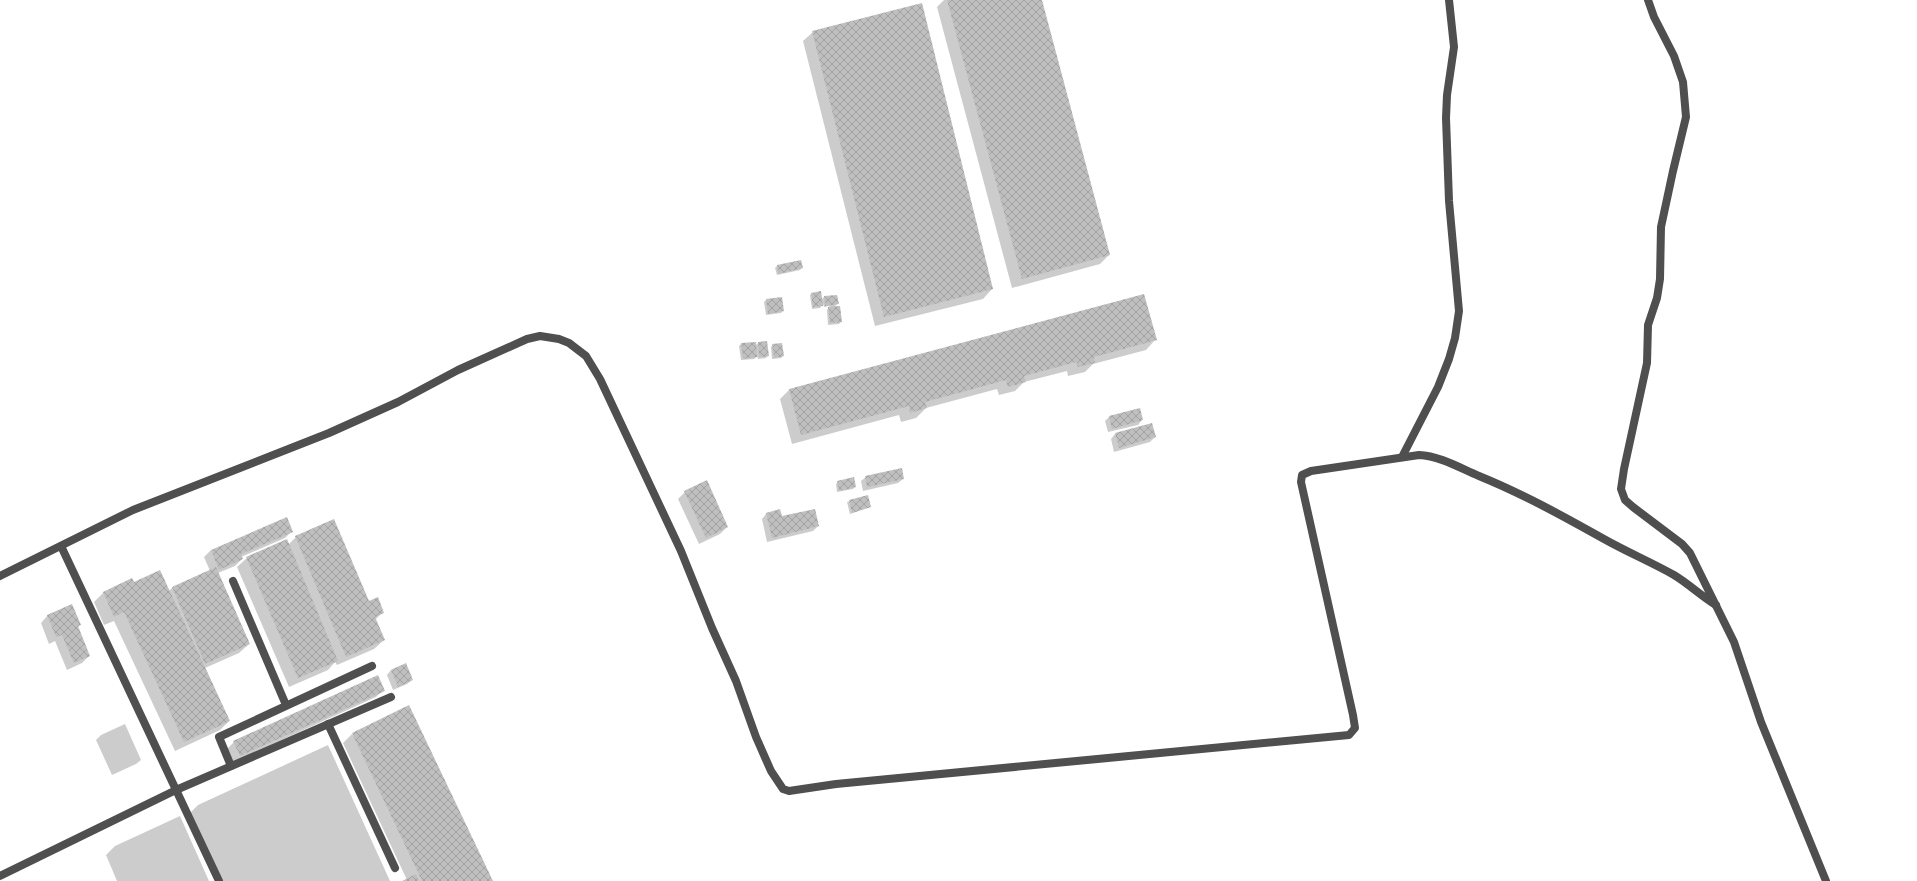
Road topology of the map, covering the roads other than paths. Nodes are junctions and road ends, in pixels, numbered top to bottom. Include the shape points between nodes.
1 (1449, 0) edge
2 (1648, 0) edge
3 (1402, 457) junction
4 (61, 546) junction
5 (0, 576) edge
6 (233, 581) dead end
7 (1716, 605) junction
8 (372, 666) dead end
9 (391, 697) dead end
10 (286, 705) junction
11 (328, 724) junction
12 (231, 766) junction
13 (176, 790) junction
14 (395, 868) dead end
15 (0, 876) edge
16 (219, 881) edge
17 (1826, 881) edge

1 - 3 street via 1454,47 1447,95 1446,126 1449,201 1459,311 1450,359
2 - 7 street via 1683,82 1686,117 1661,227 1659,289 1648,324 1647,363 1621,489 1633,507 1687,548
3 - 4 street via 1311,471 1300,479 1354,715 1355,728 1349,735 844,783 789,791 783,789 771,771 681,551 600,379 586,356 559,339 540,336 522,341 336,430 133,510
3 - 7 street via 1419,454 1442,460 1552,509 1605,540 1665,570
4 - 5 street
4 - 13 street
6 - 10 street
7 - 17 street via 1734,642 1761,722
8 - 10 street
9 - 11 street
10 - 12 street via 219,738
11 - 12 street
11 - 14 street
12 - 13 street
13 - 15 street
13 - 16 street

